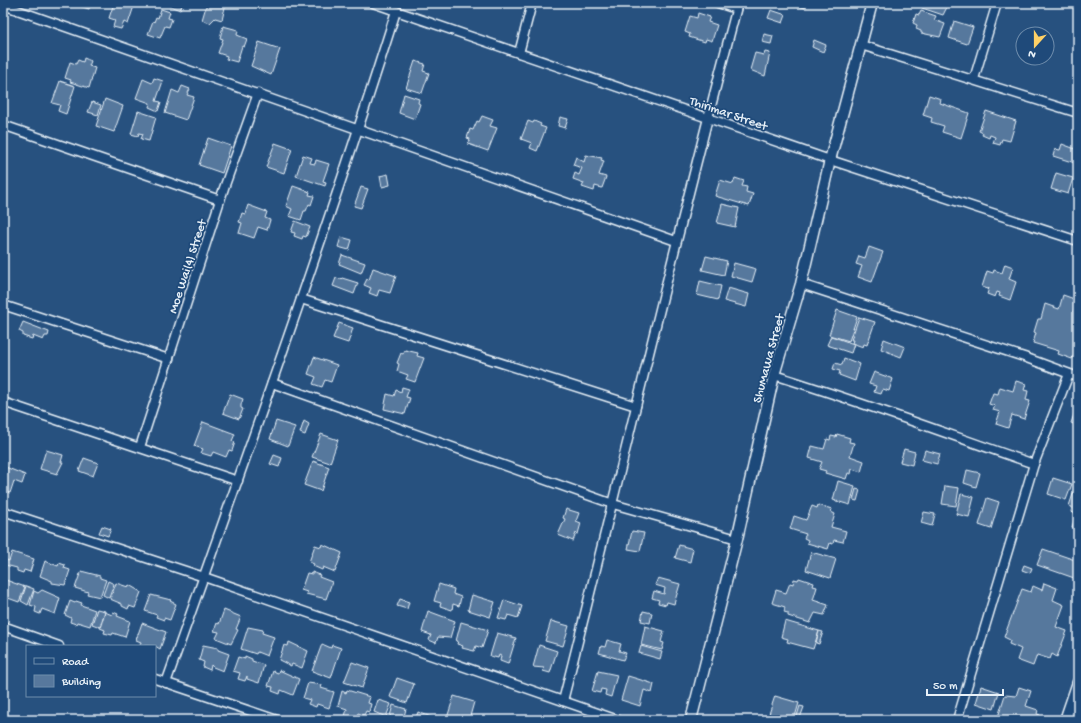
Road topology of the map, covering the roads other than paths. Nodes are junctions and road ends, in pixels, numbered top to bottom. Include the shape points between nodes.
1 (373, 3) edge
2 (532, 3) edge
3 (718, 3) edge
4 (872, 3) edge
5 (997, 3) edge
6 (3, 5) edge
7 (737, 6) edge
8 (396, 11) junction
9 (861, 45) junction
10 (519, 53) junction
11 (974, 79) junction
12 (258, 93) junction
13 (1078, 113) edge
14 (707, 117) junction
15 (3, 125) edge
16 (359, 129) junction
17 (830, 160) junction
18 (220, 200) junction
19 (676, 241) junction
20 (1078, 241) edge
21 (801, 284) junction
22 (301, 299) junction
23 (3, 305) edge
24 (169, 359) junction
25 (1069, 374) junction
26 (774, 375) junction
27 (1078, 377) edge
28 (272, 383) junction
29 (3, 402) edge
30 (636, 406) junction
31 (140, 447) junction
32 (1034, 464) junction
33 (238, 481) junction
34 (613, 504) junction
35 (3, 511) edge
36 (737, 539) junction
37 (204, 577) junction
38 (3, 626) edge
39 (56, 645) edge
40 (156, 679) edge
41 (1078, 682) edge
42 (166, 683) junction
43 (563, 701) junction
44 (277, 720) edge
45 (618, 720) edge
46 (691, 720) edge
47 (957, 720) edge
48 (1065, 720) edge

1 - 8 street, Thirimar Street
2 - 10 street
3 - 7 street
4 - 9 street, ShuMaWa Street
5 - 11 street
6 - 12 street
7 - 14 street
8 - 10 street, Thirimar Street
8 - 16 street
9 - 11 street
9 - 17 street, ShuMaWa Street
10 - 14 street, Thirimar Street
11 - 13 street
12 - 16 street
12 - 18 street, Moe Wai(4) Street
14 - 17 street, Thirimar Street
14 - 19 street
15 - 18 street
16 - 19 street
16 - 22 street
17 - 20 street, Thirimar Street
17 - 21 street, ShuMaWa Street
18 - 24 street, Moe Wai(4) Street
19 - 30 street
21 - 25 street
21 - 26 street, ShuMaWa Street
22 - 28 street
22 - 30 street
23 - 24 street
24 - 31 street, Moe Wai(4) Street
25 - 27 street
25 - 32 street
26 - 32 street via 855,400
26 - 36 street, ShuMaWa Street
28 - 33 street
28 - 34 street
29 - 31 street
30 - 34 street
31 - 33 street
32 - 47 street
33 - 37 street
34 - 36 street
34 - 43 street
35 - 37 street
36 - 46 street, ShuMaWa Street
37 - 42 street
37 - 43 street
38 - 39 street
40 - 42 street
41 - 48 street
42 - 44 street
43 - 45 street

